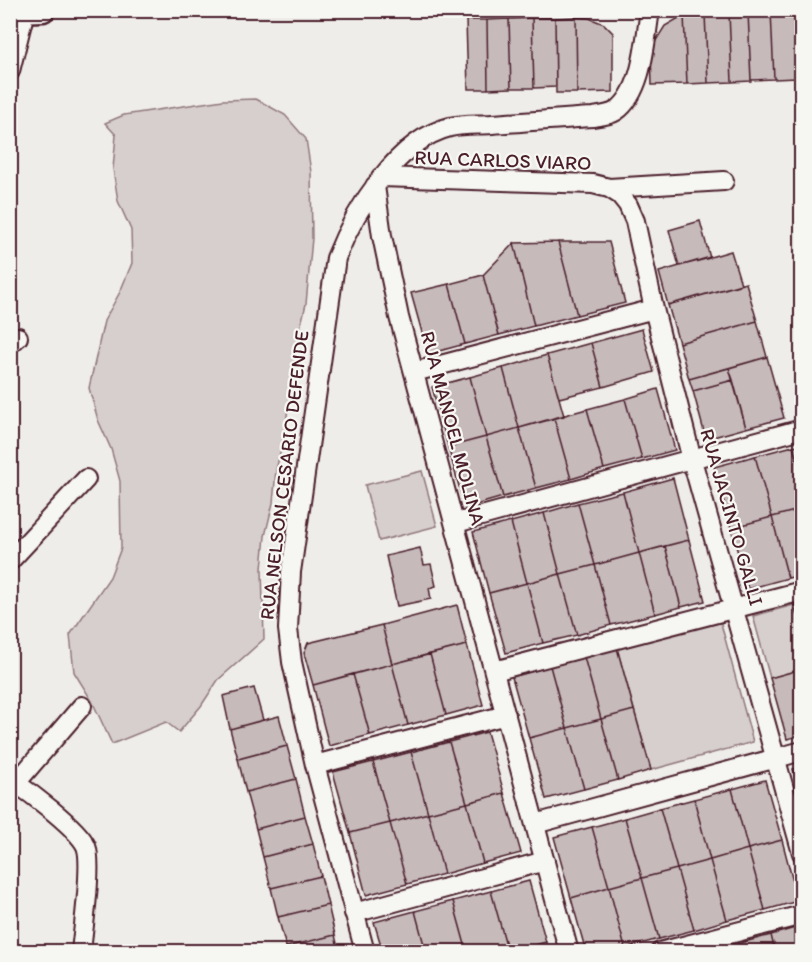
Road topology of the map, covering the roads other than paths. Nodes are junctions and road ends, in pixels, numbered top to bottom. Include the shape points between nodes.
1 (43, 10) edge
2 (650, 10) edge
3 (10, 11) edge
4 (25, 11) edge
5 (10, 71) edge
6 (724, 181) dead end
7 (378, 182) junction
8 (614, 191) junction
9 (654, 309) junction
10 (414, 372) junction
11 (801, 429) edge
12 (692, 460) junction
13 (86, 479) dead end
14 (456, 523) junction
15 (10, 561) edge
16 (801, 591) edge
17 (734, 608) junction
18 (494, 671) junction
19 (82, 706) dead end
20 (506, 716) junction
21 (801, 751) edge
22 (777, 758) junction
23 (315, 765) junction
24 (12, 784) edge
25 (535, 824) junction
26 (801, 853) edge
27 (545, 861) junction
28 (354, 913) junction
29 (801, 915) edge
30 (81, 951) edge
31 (365, 951) edge
32 (569, 951) edge
33 (660, 951) edge

1 - 4 street
2 - 7 street via 642,65 628,98 614,113 451,127 425,138
3 - 4 street
4 - 5 street
6 - 8 street, RUA CARLOS VIARO
7 - 8 street, RUA CARLOS VIARO via 593,184
7 - 10 street, RUA MANOEL MOLINA via 389,269
7 - 23 street, RUA NELSON CESARIO DEFENDE via 347,229 336,258 291,572 288,629 292,662
8 - 9 street, RUA JACINTO GALLI via 635,221
9 - 10 street
9 - 12 street, RUA JACINTO GALLI
10 - 14 street, RUA MANOEL MOLINA
11 - 12 street
12 - 14 street
12 - 17 street, RUA JACINTO GALLI
13 - 15 street
14 - 18 street, RUA MANOEL MOLINA
16 - 17 street
17 - 18 street
17 - 22 street, RUA JACINTO GALLI
18 - 20 street, RUA MANOEL MOLINA
19 - 24 street
20 - 23 street
20 - 25 street, RUA MANOEL MOLINA
21 - 22 street
22 - 25 street
22 - 26 street, RUA JACINTO GALLI
23 - 28 street, RUA NELSON CESARIO DEFENDE
24 - 30 street via 81,837 87,849
25 - 27 street, RUA MANOEL MOLINA
27 - 28 street
27 - 32 street, RUA MANOEL MOLINA
28 - 31 street, RUA NELSON CESARIO DEFENDE
29 - 33 street

